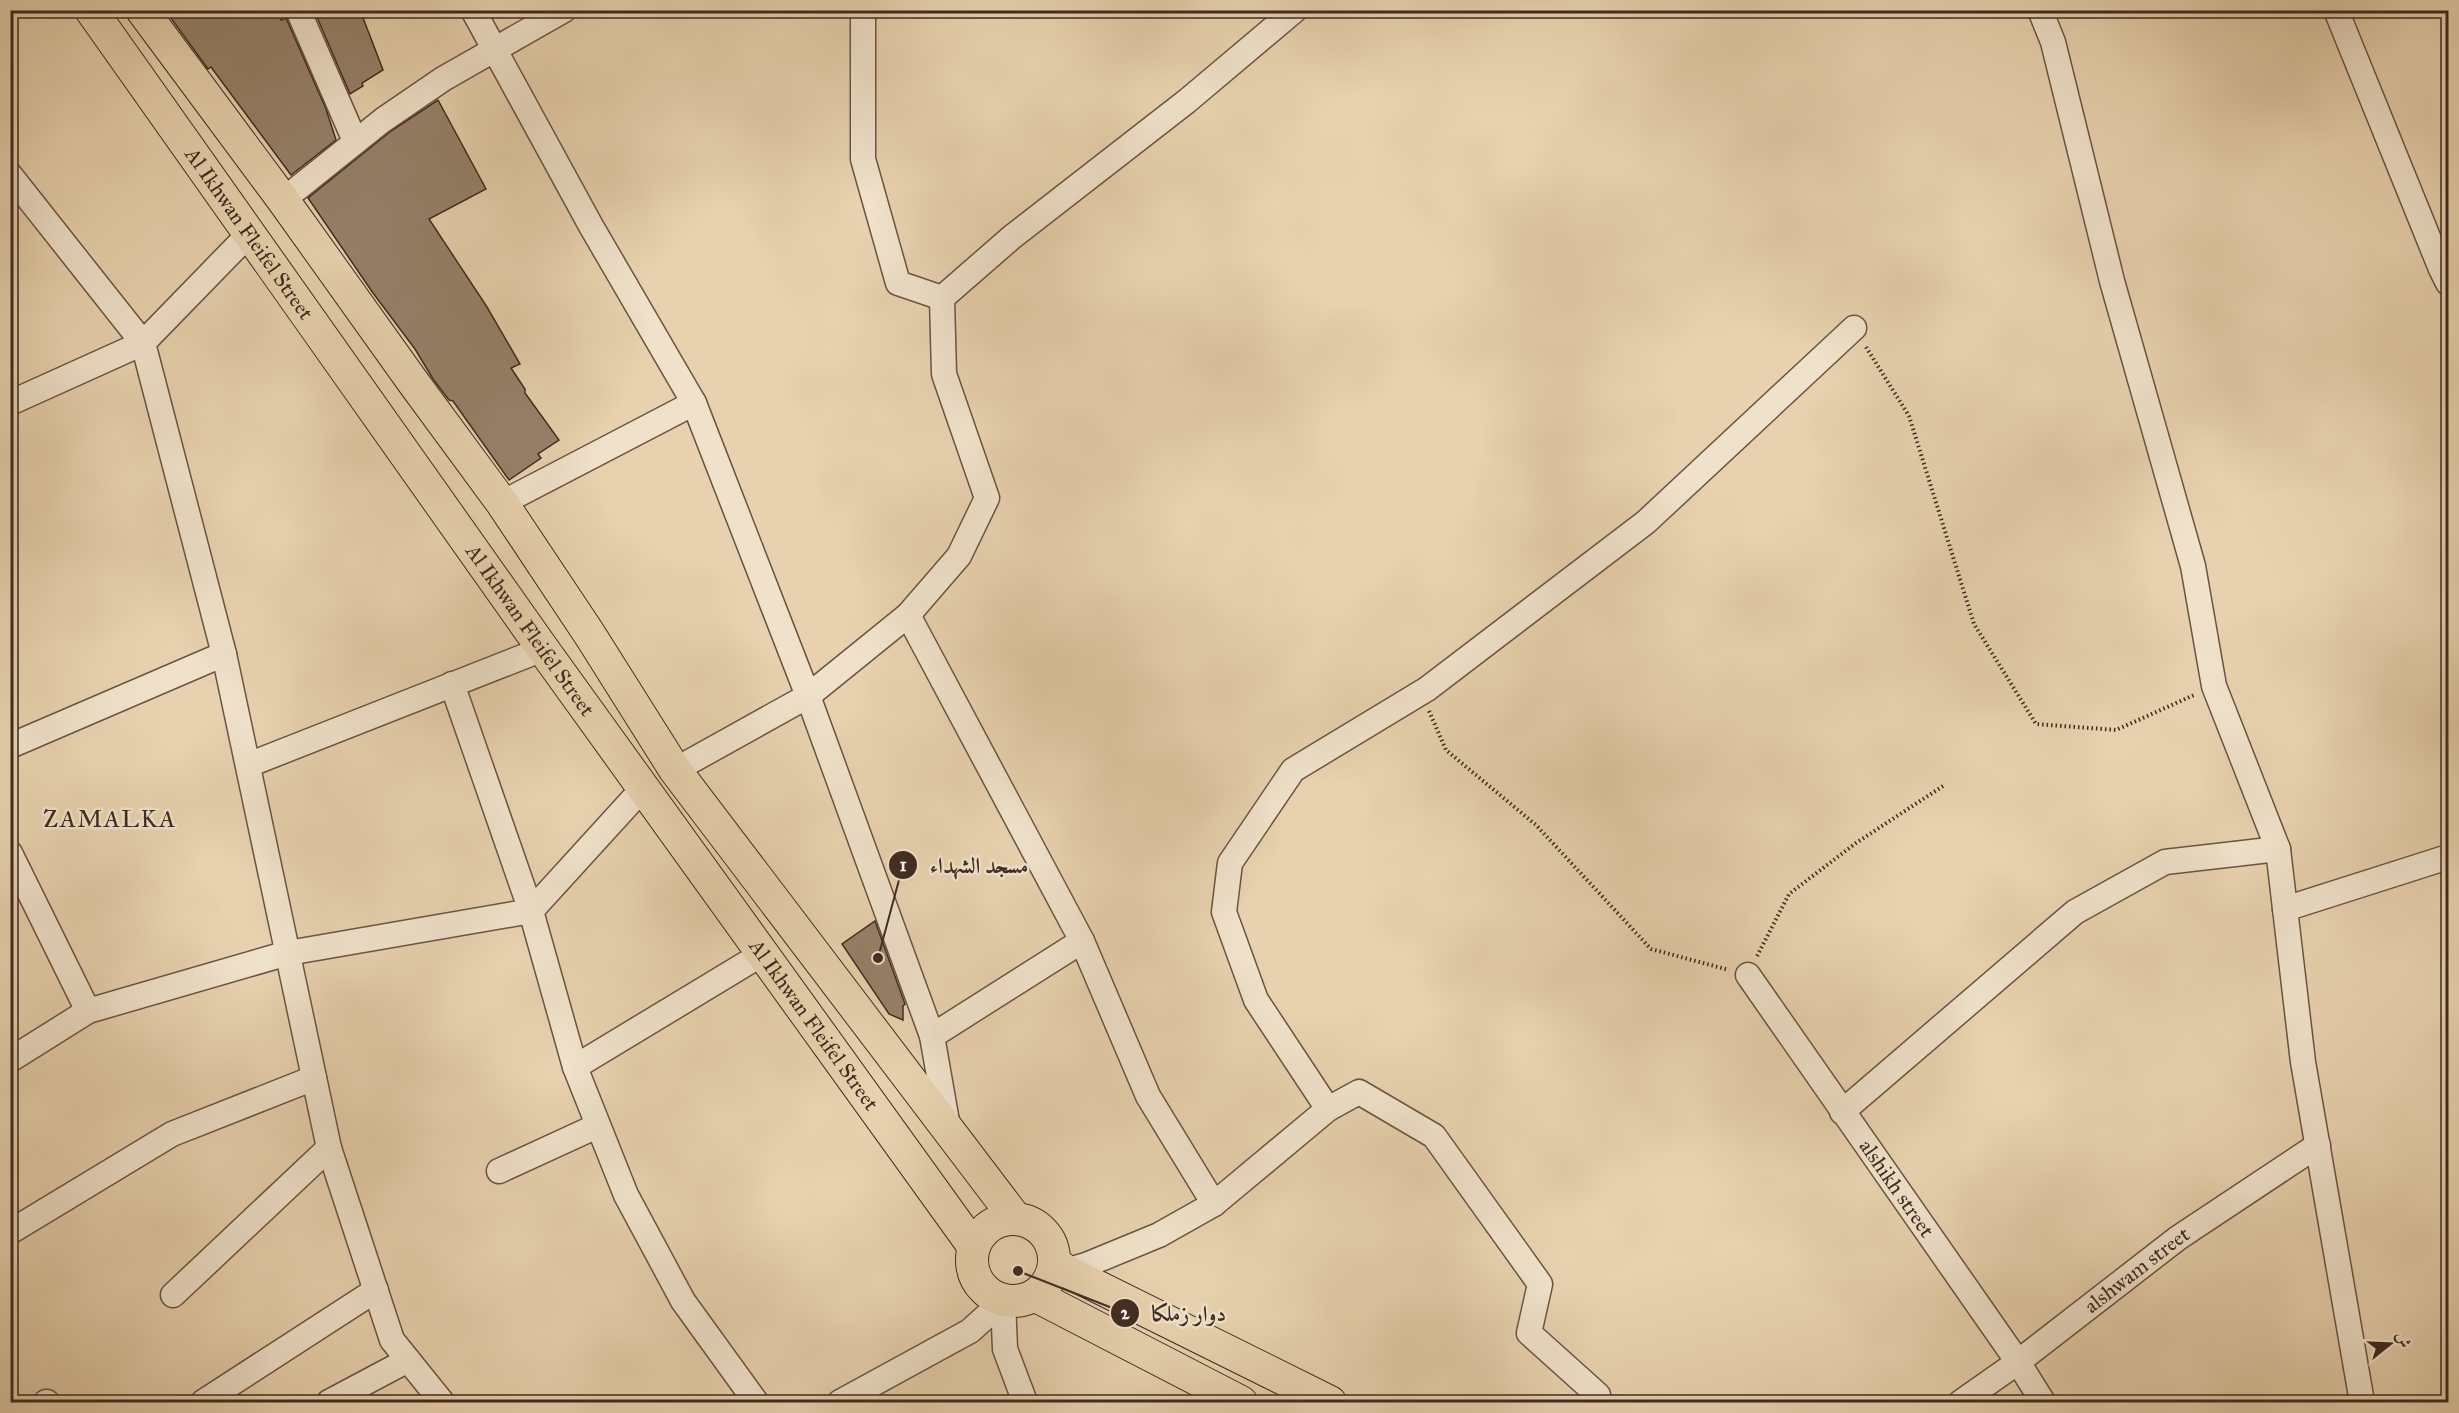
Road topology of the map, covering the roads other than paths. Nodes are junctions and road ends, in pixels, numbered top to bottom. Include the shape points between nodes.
1 (91, 10) edge
2 (142, 10) edge
3 (298, 10) edge
4 (473, 10) edge
5 (564, 10) edge
6 (863, 10) edge
7 (1295, 10) edge
8 (2040, 10) edge
9 (2336, 10) edge
10 (494, 51) junction
11 (355, 141) junction
12 (10, 175) edge
13 (284, 200) junction
14 (248, 235) junction
15 (2448, 283) edge
16 (942, 298) junction
17 (1854, 328) road end
18 (143, 343) junction
19 (10, 403) edge
20 (694, 403) junction
21 (502, 503) junction
22 (908, 615) junction
23 (543, 649) junction
24 (224, 654) junction
25 (452, 684) junction
26 (808, 696) junction
27 (10, 746) edge
28 (248, 765) junction
29 (675, 770) junction
30 (644, 787) junction
31 (2278, 849) junction
32 (10, 853) edge
33 (2448, 856) edge
34 (2286, 909) junction
35 (531, 911) junction
36 (1082, 941) junction
37 (288, 953) junction
38 (762, 954) junction
39 (1748, 975) road end
40 (88, 1011) junction
41 (932, 1036) junction
42 (10, 1060) edge
43 (575, 1067) junction
44 (314, 1078) junction
45 (1328, 1109) junction
46 (1842, 1112) junction
47 (597, 1126) junction
48 (948, 1128) junction
49 (2318, 1145) junction
50 (329, 1148) junction
51 (499, 1171) dead end
52 (1214, 1204) junction
53 (1016, 1219) junction
54 (10, 1232) edge
55 (974, 1247) junction
56 (1060, 1267) junction
57 (376, 1290) junction
58 (173, 1295) dead end
59 (1036, 1296) junction
60 (1003, 1301) junction
61 (408, 1360) junction
62 (2018, 1362) junction
63 (203, 1402) edge
64 (328, 1402) edge
65 (442, 1402) edge
66 (756, 1402) edge
67 (840, 1402) edge
68 (1025, 1402) edge
69 (1241, 1402) edge
70 (1330, 1402) edge
71 (1594, 1402) edge
72 (1961, 1402) edge
73 (2043, 1402) edge
74 (2362, 1402) edge

1 - 14 main road, Al Ikhwan Fleifel Street
2 - 13 main road, Al Ikhwan Fleifel Street
3 - 11 street
4 - 10 street
5 - 10 street
6 - 16 street via 863,159 898,283
7 - 16 street via 1187,101 1012,237
8 - 31 street via 2053,42 2112,281 2193,567 2214,686
9 - 15 street
10 - 11 street via 443,79
10 - 20 street
11 - 13 street
12 - 18 street
13 - 21 main road, Al Ikhwan Fleifel Street
14 - 18 street
14 - 23 main road, Al Ikhwan Fleifel Street
16 - 22 street via 944,375 987,498 959,556
17 - 45 street via 1646,522 1420,693 1293,770 1230,863 1224,912 1256,1000
18 - 19 street
18 - 24 street
20 - 21 street
20 - 26 street
21 - 29 main road, Al Ikhwan Fleifel Street
22 - 26 street
22 - 36 street
23 - 25 street
23 - 30 main road, Al Ikhwan Fleifel Street
24 - 27 street
24 - 28 street
25 - 28 street
25 - 35 street
26 - 29 street
26 - 41 street
28 - 37 street
29 - 48 main road, Al Ikhwan Fleifel Street
30 - 35 street
30 - 38 main road, Al Ikhwan Fleifel Street
31 - 34 street
31 - 46 street via 2165,862 2075,912
32 - 40 street
33 - 34 street
34 - 49 street via 2303,1062
35 - 37 street
35 - 43 street
36 - 41 street
36 - 52 street via 1148,1096
37 - 40 street
37 - 44 street
38 - 43 street
38 - 55 main road, Al Ikhwan Fleifel Street
39 - 46 street, alshikh street
40 - 42 street
41 - 48 street
43 - 47 street
44 - 50 street
44 - 54 street via 172,1134
45 - 52 street
45 - 71 street via 1359,1092 1434,1136 1540,1284 1529,1333 1598,1395
46 - 62 street, alshikh street
47 - 51 street
47 - 66 street via 626,1195 683,1301
48 - 53 main road, Al Ikhwan Fleifel Street
49 - 62 street, alshwam street via 2178,1238
49 - 74 street
50 - 57 street
50 - 58 street
52 - 56 street via 1160,1234 1086,1265
53 - 55 main road via 990,1226
53 - 56 main road via 1034,1225 1049,1238
55 - 60 main road via 976,1280
56 - 59 main road
56 - 70 main road
57 - 61 street via 392,1340
57 - 63 street
59 - 60 main road
59 - 69 main road
60 - 67 street via 970,1331
60 - 68 street via 1005,1349
61 - 64 street
61 - 65 street
62 - 72 street, alshwam street
62 - 73 street, alshikh street

